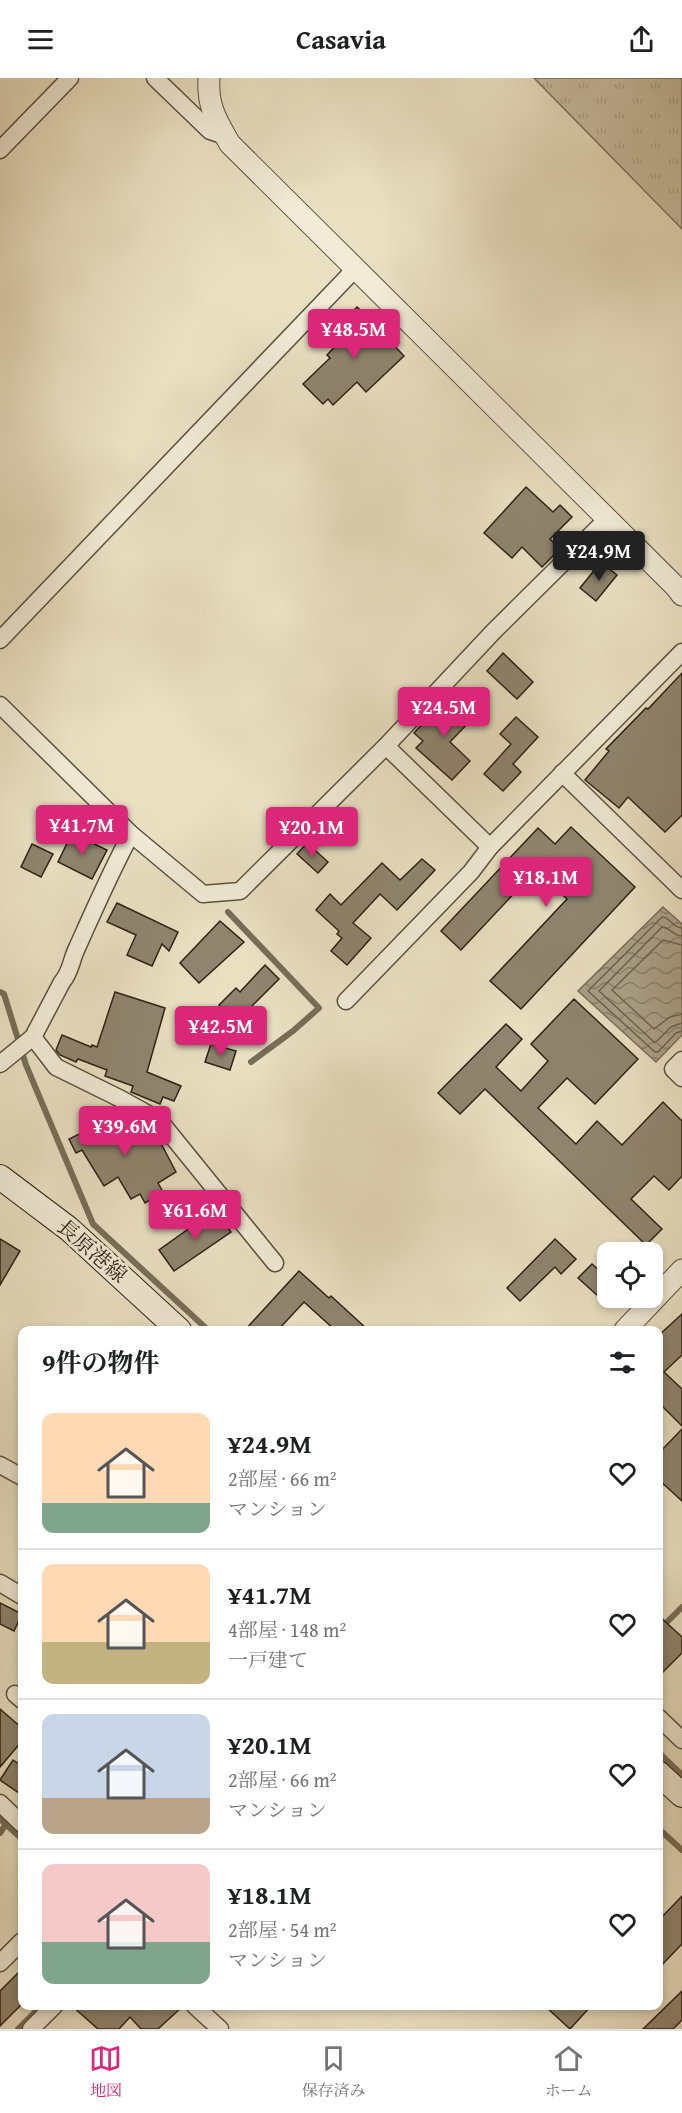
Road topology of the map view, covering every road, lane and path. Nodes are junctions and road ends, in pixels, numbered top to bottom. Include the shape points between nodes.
1 (70, 78) edge
2 (155, 78) edge
3 (209, 78) edge
4 (225, 136) junction
5 (0, 150) edge
6 (355, 269) junction
7 (607, 519) junction
8 (682, 595) edge
9 (0, 640) edge
10 (682, 652) edge
11 (0, 705) edge
12 (386, 746) junction
13 (562, 773) junction
14 (131, 834) junction
15 (490, 847) junction
16 (682, 890) edge
17 (346, 1001) dead end
18 (33, 1037) junction
19 (682, 1060) edge
20 (0, 1064) edge
21 (682, 1078) edge
22 (0, 1177) edge
23 (275, 1263) dead end
24 (682, 1270) edge
25 (175, 1326) edge
26 (629, 1326) edge
27 (0, 1465) edge
28 (18, 1475) edge
29 (0, 1583) edge
30 (18, 1594) edge
31 (663, 1722) edge
32 (682, 1740) edge
33 (663, 1778) edge
34 (682, 1795) edge
35 (0, 1803) edge
36 (18, 1820) edge
37 (18, 1945) edge
38 (0, 1963) edge
39 (50, 2010) edge
40 (199, 2010) edge
41 (32, 2029) edge
42 (220, 2029) edge

1 - 5 street
2 - 4 street via 210,131
3 - 4 street via 214,118
4 - 6 street
6 - 7 street
6 - 9 street
7 - 8 street
7 - 12 street
10 - 13 street
11 - 14 street
12 - 14 street via 240,891 203,894
12 - 15 street
13 - 15 street
13 - 16 street
14 - 18 street via 68,975
15 - 17 street via 471,872
18 - 20 street
18 - 23 street via 56,1068 159,1120
19 - 21 street via 673,1069
22 - 25 main road, 長原港線 via 69,1229
24 - 26 street
27 - 28 street
29 - 30 street
31 - 32 street
33 - 34 main road
35 - 36 street
37 - 38 street
39 - 41 street
40 - 42 street

